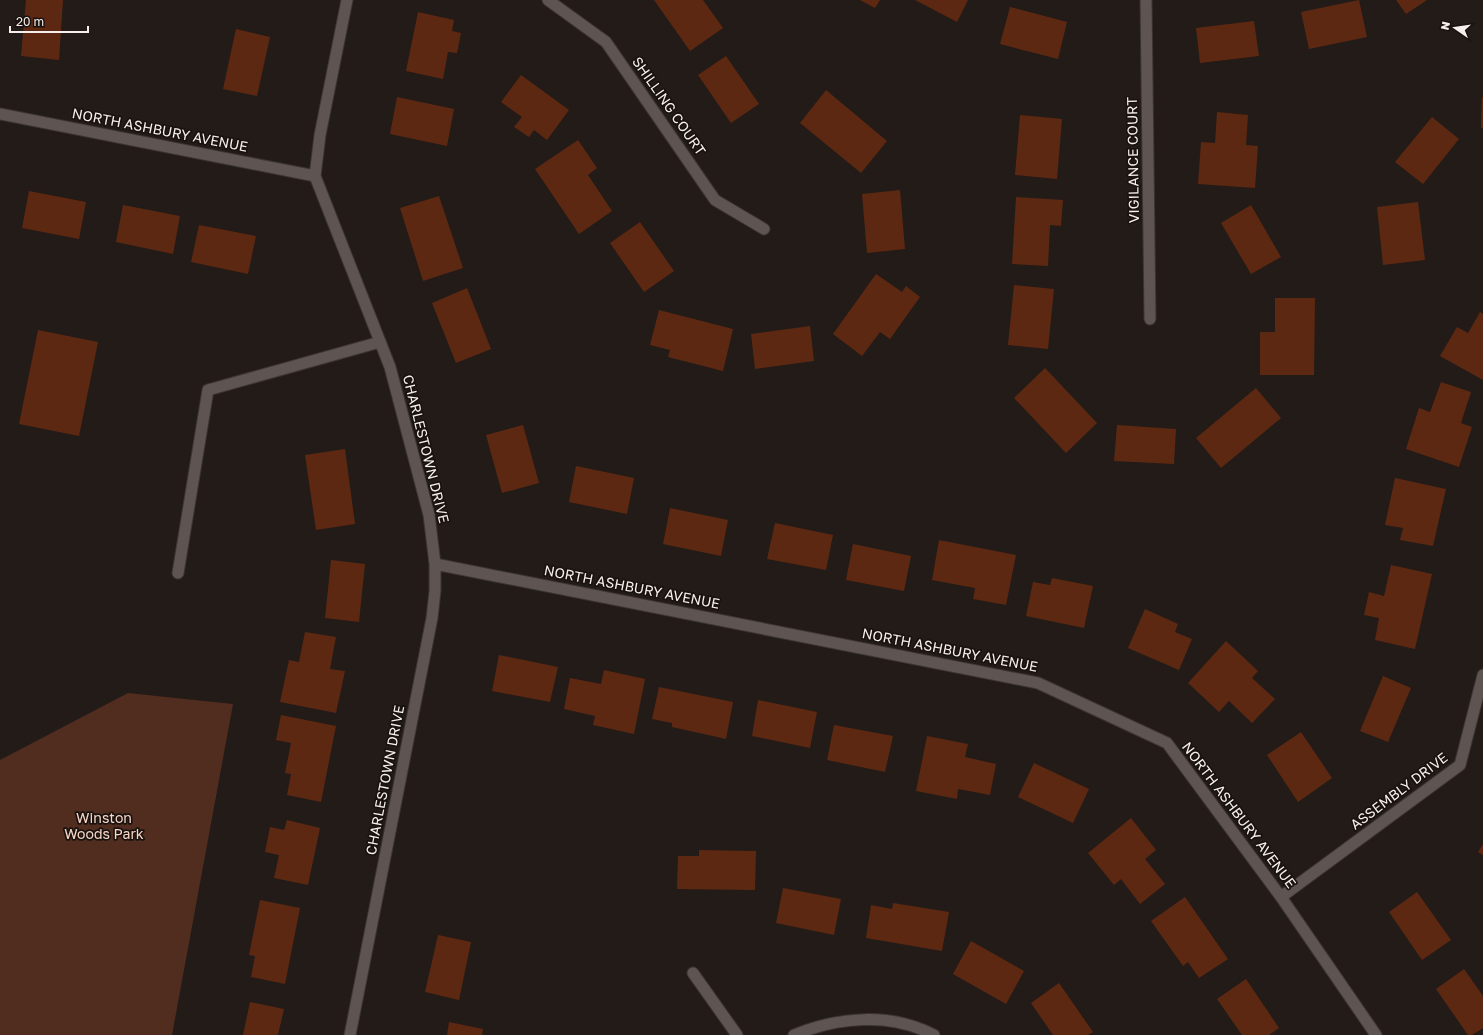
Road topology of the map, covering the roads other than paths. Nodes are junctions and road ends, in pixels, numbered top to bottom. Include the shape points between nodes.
1 (347, 0) edge
2 (548, 0) edge
3 (1146, 0) edge
4 (0, 114) edge
5 (315, 176) junction
6 (764, 229) dead end
7 (1150, 319) dead end
8 (380, 342) junction
9 (435, 564) junction
10 (178, 573) dead end
11 (1483, 675) edge
12 (1282, 897) junction
13 (693, 973) dead end
14 (350, 1035) edge
15 (737, 1035) edge
16 (794, 1035) edge
17 (934, 1035) edge
18 (1376, 1035) edge

1 - 5 street, CHARLESTOWN DRIVE via 320,134
2 - 6 street, SHILLING COURT via 606,42 715,200
3 - 7 street, VIGILANCE COURT
4 - 5 street, NORTH ASHBURY AVENUE
5 - 8 street, CHARLESTOWN DRIVE
8 - 9 street, CHARLESTOWN DRIVE via 390,367 429,515
8 - 10 street via 208,390
9 - 12 street, NORTH ASHBURY AVENUE via 1038,683 1167,743
9 - 14 street, CHARLESTOWN DRIVE via 432,618
11 - 12 street, ASSEMBLY DRIVE via 1460,765
12 - 18 street, NORTH ASHBURY AVENUE
13 - 15 street
16 - 17 street via 814,1027 872,1019 901,1023

